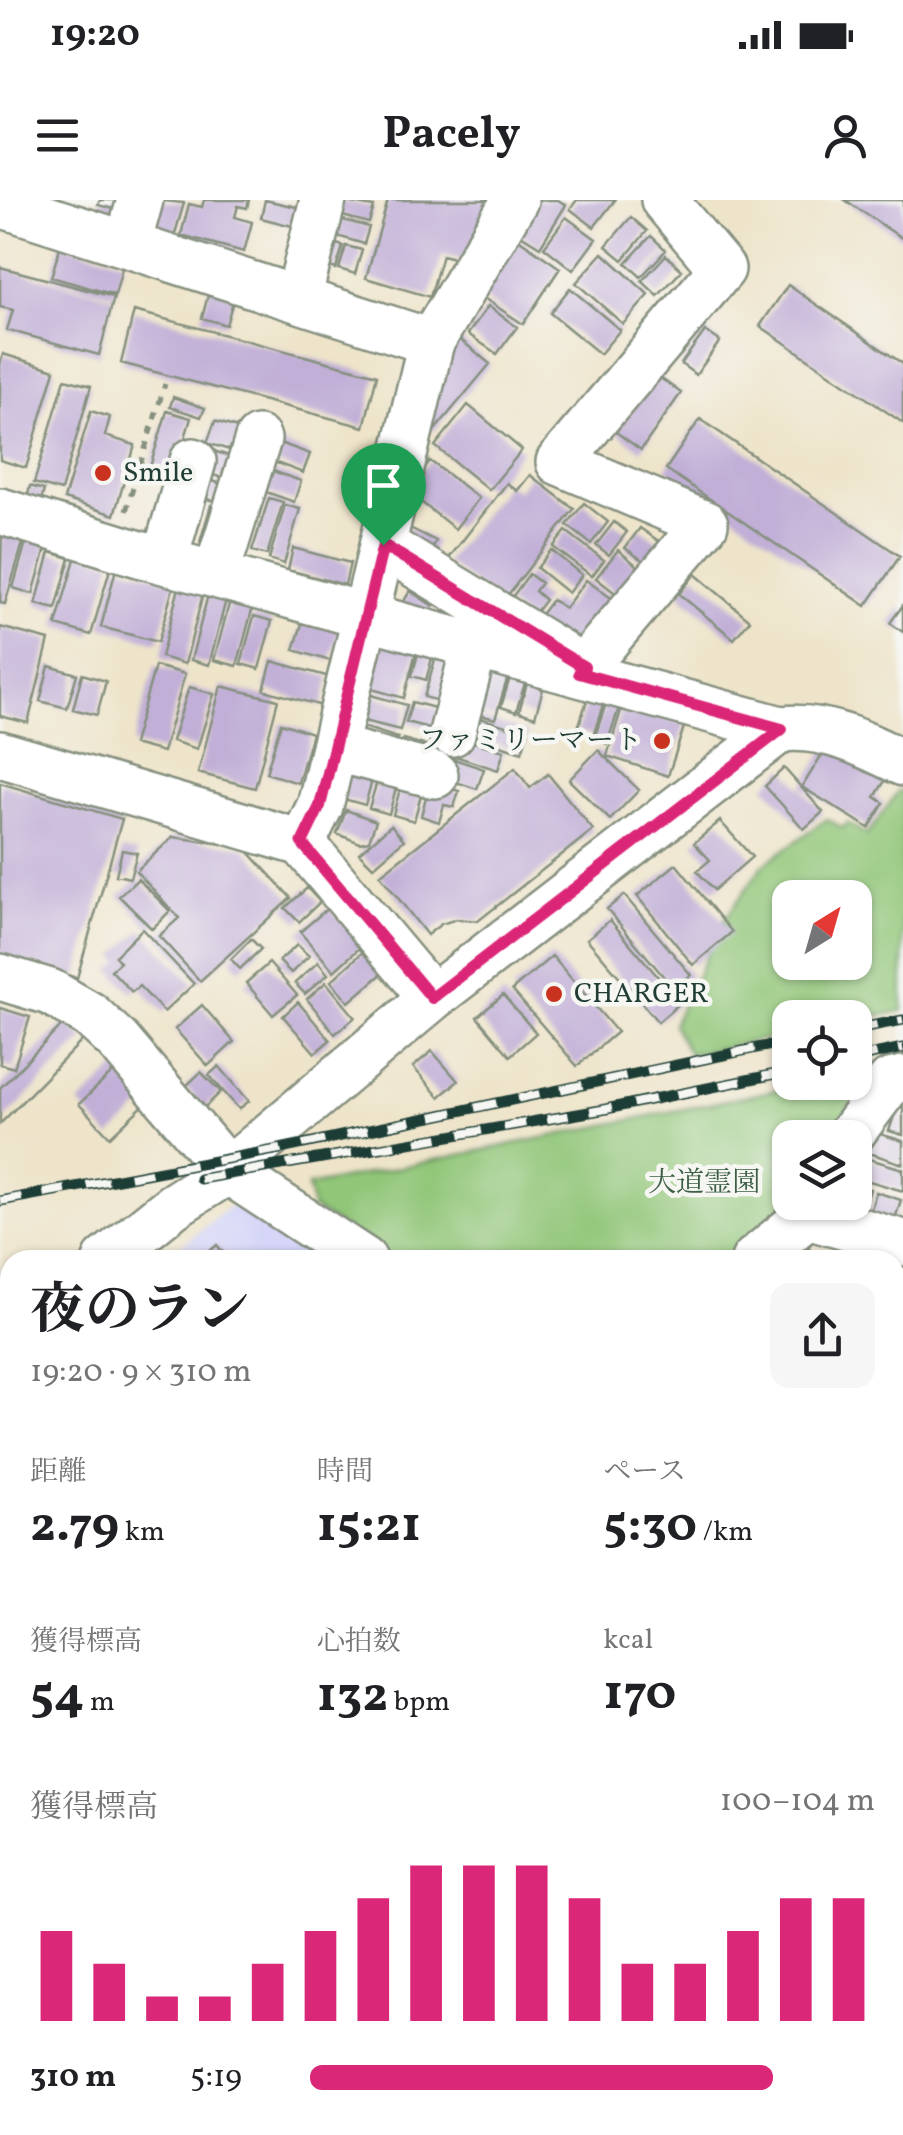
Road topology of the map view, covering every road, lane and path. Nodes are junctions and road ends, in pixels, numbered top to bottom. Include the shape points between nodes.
1 (140, 200) edge
2 (323, 200) edge
3 (515, 200) edge
4 (664, 200) edge
5 (0, 204) edge
6 (128, 244) junction
7 (298, 299) junction
8 (431, 342) junction
9 (165, 384) dead end
10 (258, 439) dead end
11 (192, 461) dead end
12 (0, 511) edge
13 (383, 545) junction
14 (116, 547) junction
15 (164, 561) junction
16 (216, 575) junction
17 (366, 615) junction
18 (475, 645) junction
19 (582, 670) junction
20 (782, 729) junction
21 (452, 734) dead end
22 (334, 748) junction
23 (0, 754) edge
24 (903, 763) edge
25 (436, 775) dead end
26 (302, 843) junction
27 (0, 977) edge
28 (432, 998) junction
29 (903, 1079) edge
30 (862, 1120) edge
31 (228, 1171) junction
32 (798, 1220) edge
33 (840, 1220) edge
34 (903, 1243) edge
35 (119, 1250) edge
36 (349, 1250) edge
37 (765, 1250) edge

1 - 6 street
2 - 7 street
3 - 8 street
4 - 19 street via 722,269 559,462 705,524
5 - 6 street
6 - 7 street
7 - 8 street
8 - 13 street
9 - 14 path
10 - 16 street
11 - 15 street
12 - 14 street
13 - 17 street
13 - 19 street
14 - 15 street
15 - 16 street
16 - 17 street
17 - 18 street
17 - 22 street
18 - 19 street
18 - 21 street
19 - 20 street
20 - 24 street via 806,726
20 - 28 street
22 - 25 street
22 - 26 street via 320,806
23 - 26 street
26 - 28 street
27 - 31 street via 50,992 90,1015
28 - 31 street
29 - 30 street via 890,1082
31 - 35 street
31 - 36 street
32 - 37 street
33 - 34 street

